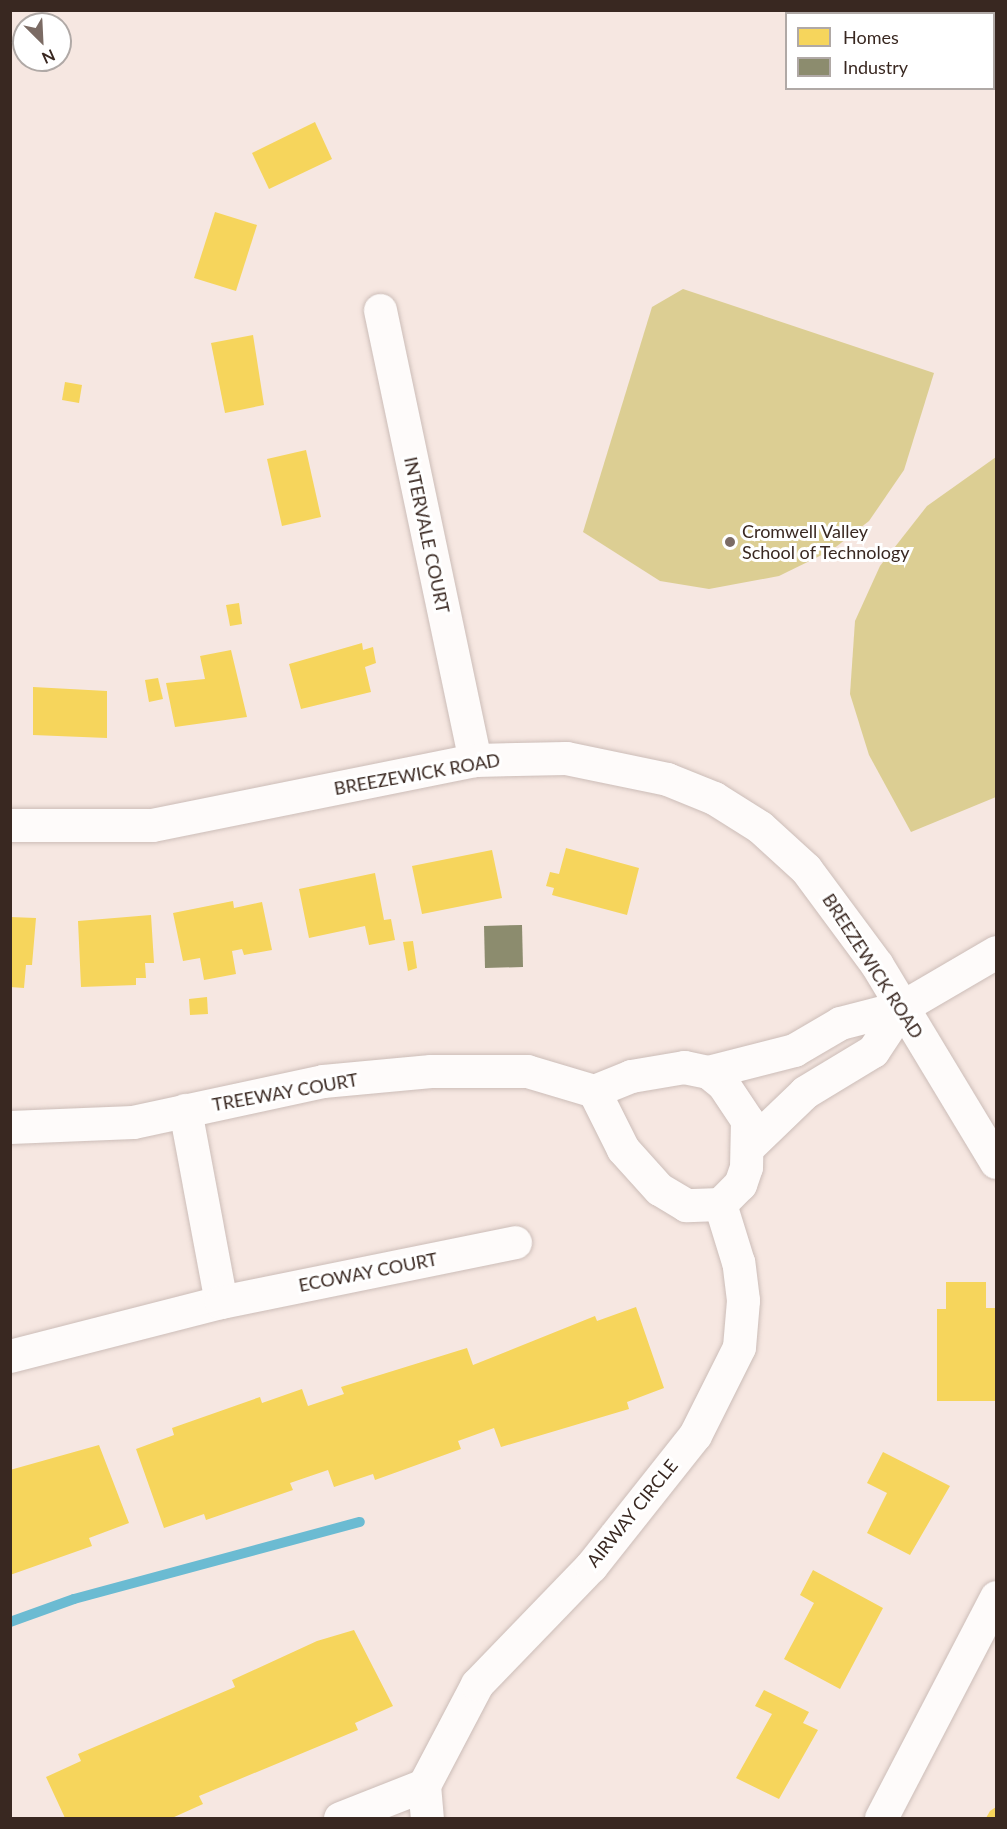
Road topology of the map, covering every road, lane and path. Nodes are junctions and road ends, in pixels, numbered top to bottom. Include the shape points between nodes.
1 (380, 310) dead end
2 (475, 760) junction
3 (10, 825) edge
4 (996, 952) edge
5 (902, 1007) junction
6 (708, 1072) junction
7 (594, 1091) junction
8 (185, 1110) junction
9 (10, 1127) edge
10 (750, 1144) junction
11 (996, 1162) edge
12 (720, 1204) junction
13 (515, 1242) dead end
14 (221, 1302) junction
15 (10, 1356) edge
16 (996, 1597) edge
17 (424, 1785) junction
18 (340, 1818) edge
19 (427, 1818) edge
20 (881, 1818) edge

1 - 2 street, INTERVALE COURT
2 - 3 street, BREEZEWICK ROAD via 152,825
2 - 5 street, BREEZEWICK ROAD via 566,758 614,765 714,798 760,827 806,869 841,910
4 - 5 street
5 - 6 street via 840,1023 794,1050
5 - 10 street via 873,1051 805,1092
5 - 11 street, BREEZEWICK ROAD
6 - 7 street via 684,1066
6 - 10 street via 737,1101
7 - 8 street, TREEWAY COURT via 527,1071 475,1069 323,1081
7 - 12 street via 624,1149 659,1189 686,1205
8 - 9 street, TREEWAY COURT via 80,1127
8 - 14 street
10 - 12 street via 740,1184
12 - 17 street, AIRWAY CIRCLE via 743,1300 739,1347 724,1386 695,1435 591,1566 477,1684
13 - 14 street, ECOWAY COURT
14 - 15 street, ECOWAY COURT
16 - 20 street
17 - 18 street
17 - 19 street

